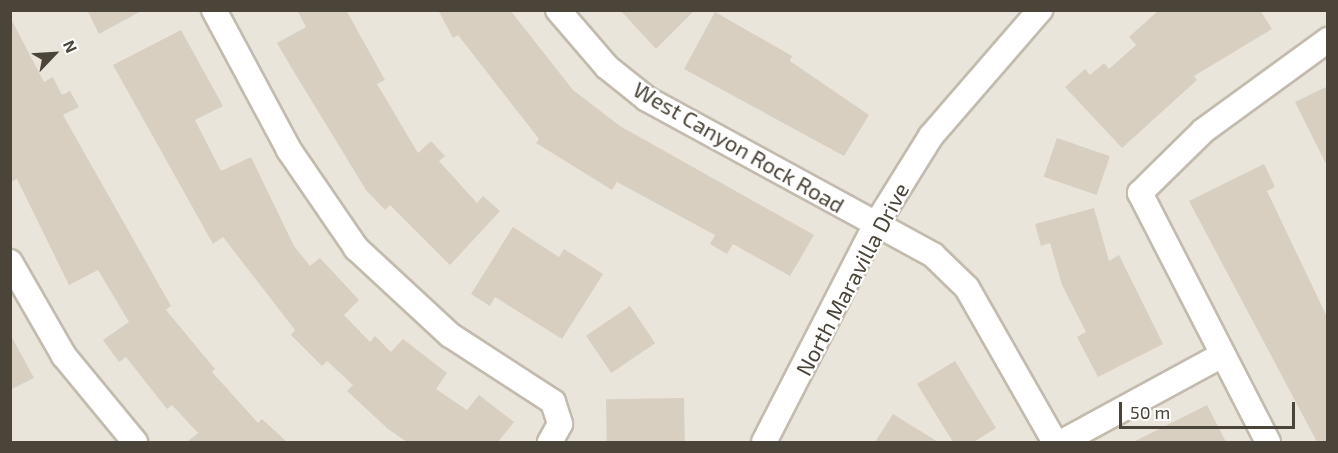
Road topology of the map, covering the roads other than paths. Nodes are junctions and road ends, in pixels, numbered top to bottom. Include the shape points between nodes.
1 (214, 10) edge
2 (558, 10) edge
3 (1040, 10) edge
4 (1328, 40) edge
5 (875, 226) junction
6 (10, 262) edge
7 (1222, 355) junction
8 (135, 442) edge
9 (550, 442) edge
10 (764, 442) edge
11 (1055, 442) edge
12 (1062, 442) edge
13 (1268, 442) edge

1 - 9 street via 289,150 357,249 450,335 553,402 560,424
2 - 5 street, West Canyon Rock Road via 607,67 647,99
3 - 5 street, North Maravilla Drive via 983,70 931,136
4 - 7 street via 1203,131 1140,193
5 - 10 street, North Maravilla Drive
5 - 11 street, West Canyon Rock Road via 933,255 967,288
6 - 8 street via 64,356
7 - 12 street
7 - 13 street

